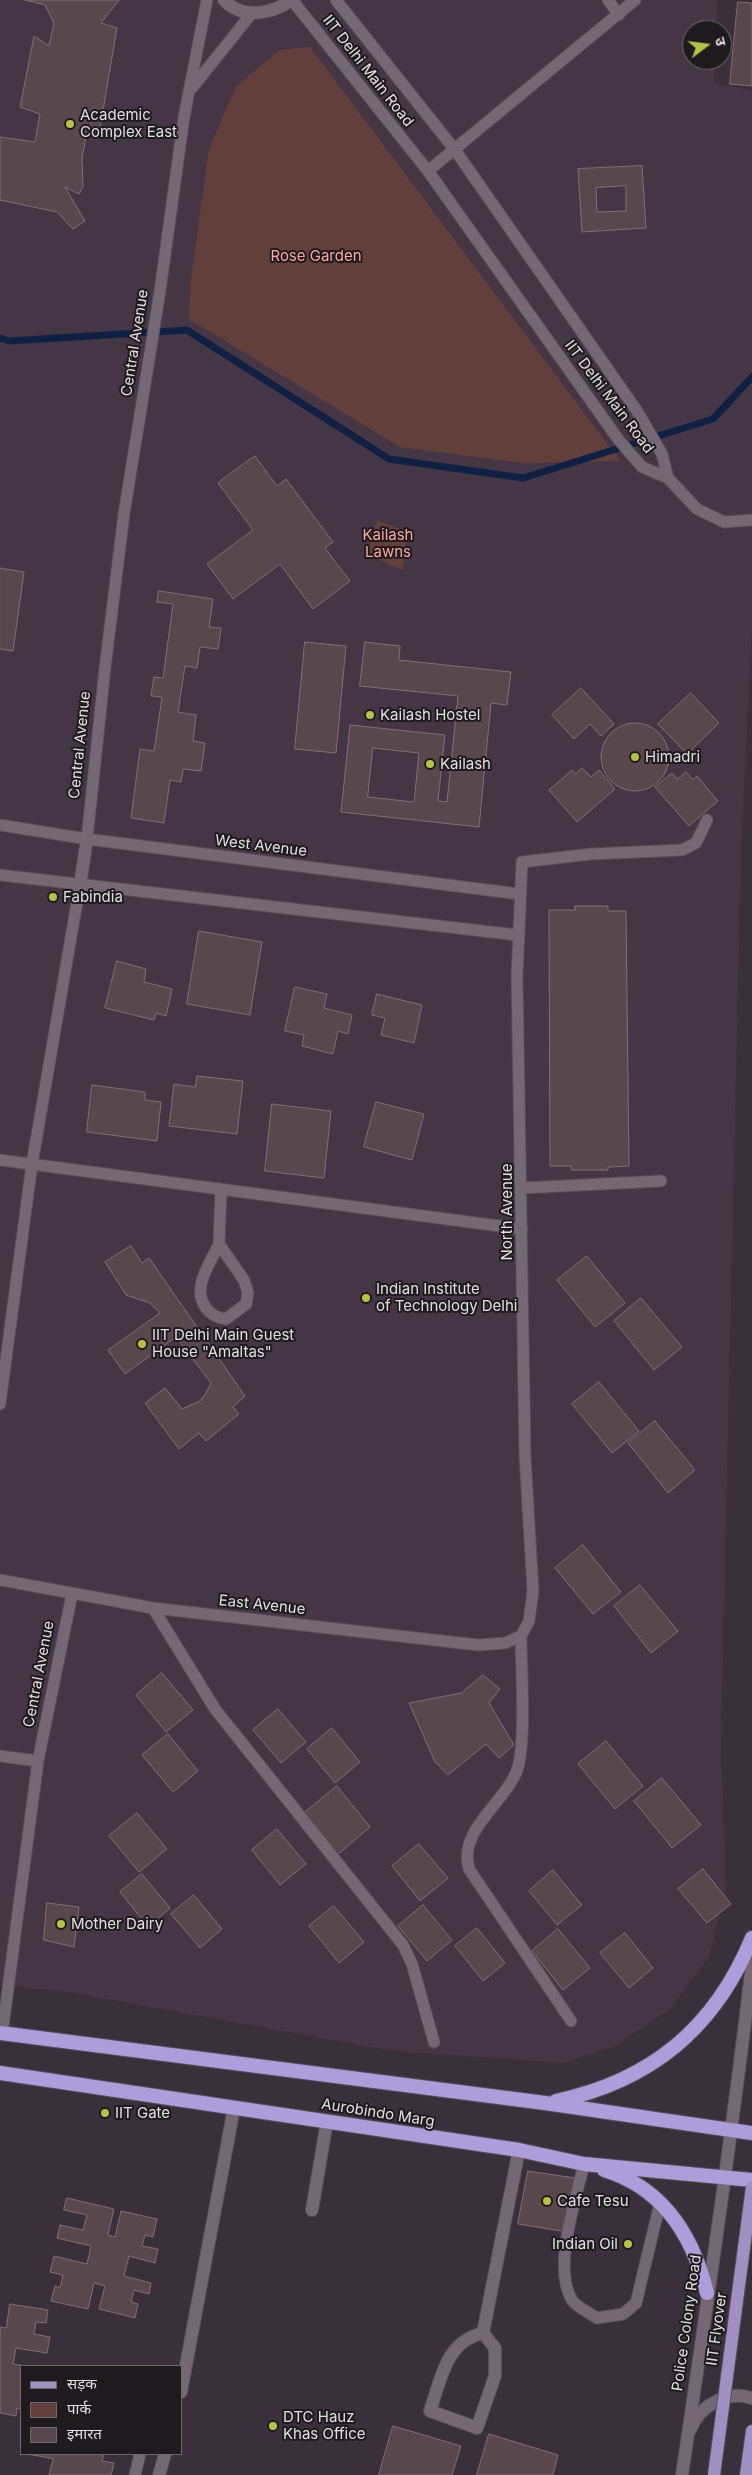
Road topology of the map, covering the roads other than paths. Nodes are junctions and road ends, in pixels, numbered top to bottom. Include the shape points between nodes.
1 (207, 0) edge
2 (224, 0) edge
3 (292, 0) edge
4 (336, 0) edge
5 (608, 0) edge
6 (635, 0) edge
7 (252, 13) junction
8 (619, 15) junction
9 (191, 89) junction
10 (455, 150) junction
11 (428, 171) junction
12 (668, 478) junction
13 (752, 520) edge
14 (707, 820) dead end
15 (0, 825) edge
16 (87, 839) junction
17 (0, 875) edge
18 (80, 885) junction
19 (519, 894) junction
20 (517, 935) junction
21 (0, 1160) edge
22 (32, 1164) junction
23 (661, 1181) dead end
24 (522, 1188) junction
25 (221, 1189) junction
26 (522, 1229) junction
27 (219, 1244) junction
28 (0, 1404) edge
29 (0, 1580) edge
30 (72, 1594) junction
31 (153, 1608) junction
32 (521, 1636) junction
33 (0, 1756) edge
34 (38, 1761) junction
35 (752, 1938) edge
36 (752, 1964) edge
37 (572, 2021) dead end
38 (1, 2034) edge
39 (434, 2042) dead end
40 (0, 2073) edge
41 (545, 2103) junction
42 (234, 2108) junction
43 (327, 2121) junction
44 (733, 2131) junction
45 (752, 2134) edge
46 (519, 2150) junction
47 (584, 2164) junction
48 (726, 2176) junction
49 (752, 2180) edge
50 (752, 2187) edge
51 (660, 2203) junction
52 (312, 2210) dead end
53 (707, 2293) junction
54 (483, 2333) junction
55 (182, 2387) edge
56 (752, 2398) edge
57 (752, 2431) edge
58 (687, 2439) junction
59 (140, 2455) edge
60 (165, 2455) edge
61 (136, 2475) edge
62 (159, 2475) edge
63 (682, 2475) edge
64 (714, 2475) edge
65 (746, 2475) edge

1 - 9 lane, Central Avenue
2 - 7 street via 239,10
3 - 7 street via 267,13
3 - 11 lane, IIT Delhi Main Road
4 - 10 lane, IIT Delhi Main Road
5 - 8 lane
6 - 8 lane
7 - 9 lane, Central Avenue
8 - 10 lane
9 - 16 lane, Central Avenue via 184,117 156,321 124,514
10 - 11 lane
10 - 12 lane, IIT Delhi Main Road via 647,428 662,454
11 - 12 lane, IIT Delhi Main Road via 619,440 642,467
12 - 13 lane via 697,509 709,516 724,522
14 - 19 lane, North Avenue via 696,843 682,850 591,854 522,862
15 - 16 lane, West Avenue
16 - 18 street, Central Avenue
16 - 19 lane, West Avenue
17 - 18 lane
18 - 20 lane
18 - 22 lane, Central Avenue
19 - 20 lane, North Avenue
20 - 24 lane, North Avenue
21 - 22 lane
22 - 25 lane
22 - 28 lane, Central Avenue
23 - 24 lane
24 - 26 lane, North Avenue
25 - 26 lane
25 - 27 lane
26 - 32 lane, North Avenue via 525,1456 533,1591 529,1621
27 - 27 lane via 244,1280 248,1293 246,1304 226,1319 210,1313 202,1304 199,1293
29 - 30 lane, East Avenue
30 - 31 lane, East Avenue
30 - 34 lane, Central Avenue
31 - 32 lane, East Avenue via 478,1645 505,1643
31 - 39 lane via 215,1709 403,1945 412,1964
32 - 37 lane via 521,1760 511,1783 468,1842 466,1857 469,1869
33 - 34 lane
34 - 38 lane, Central Avenue
35 - 41 highway via 740,1967 718,2002 692,2033 660,2059 624,2080 586,2094
36 - 44 street, Police Colony Road
38 - 41 highway, Aurobindo Marg
40 - 42 highway, Aurobindo Marg
41 - 44 highway, Aurobindo Marg
42 - 43 highway, Aurobindo Marg
42 - 55 street
43 - 46 highway, Aurobindo Marg
43 - 52 street
44 - 45 highway, Aurobindo Marg
44 - 48 street, Police Colony Road
46 - 47 highway, Aurobindo Marg
46 - 54 street
47 - 48 highway, Aurobindo Marg
47 - 51 highway via 614,2173 642,2188
47 - 51 lane via 565,2252 565,2281 572,2301 596,2318 623,2314 636,2303
48 - 49 highway, Aurobindo Marg
48 - 53 street, Police Colony Road
50 - 64 main road, IIT Flyover, bridge
51 - 53 highway via 686,2234 700,2262
53 - 58 street, Police Colony Road
54 - 54 street via 495,2348 495,2376 477,2428 430,2410 450,2353 472,2335
56 - 58 street via 726,2398 708,2406 694,2420
57 - 65 main road
58 - 63 street, Police Colony Road
59 - 61 lane
60 - 62 street

